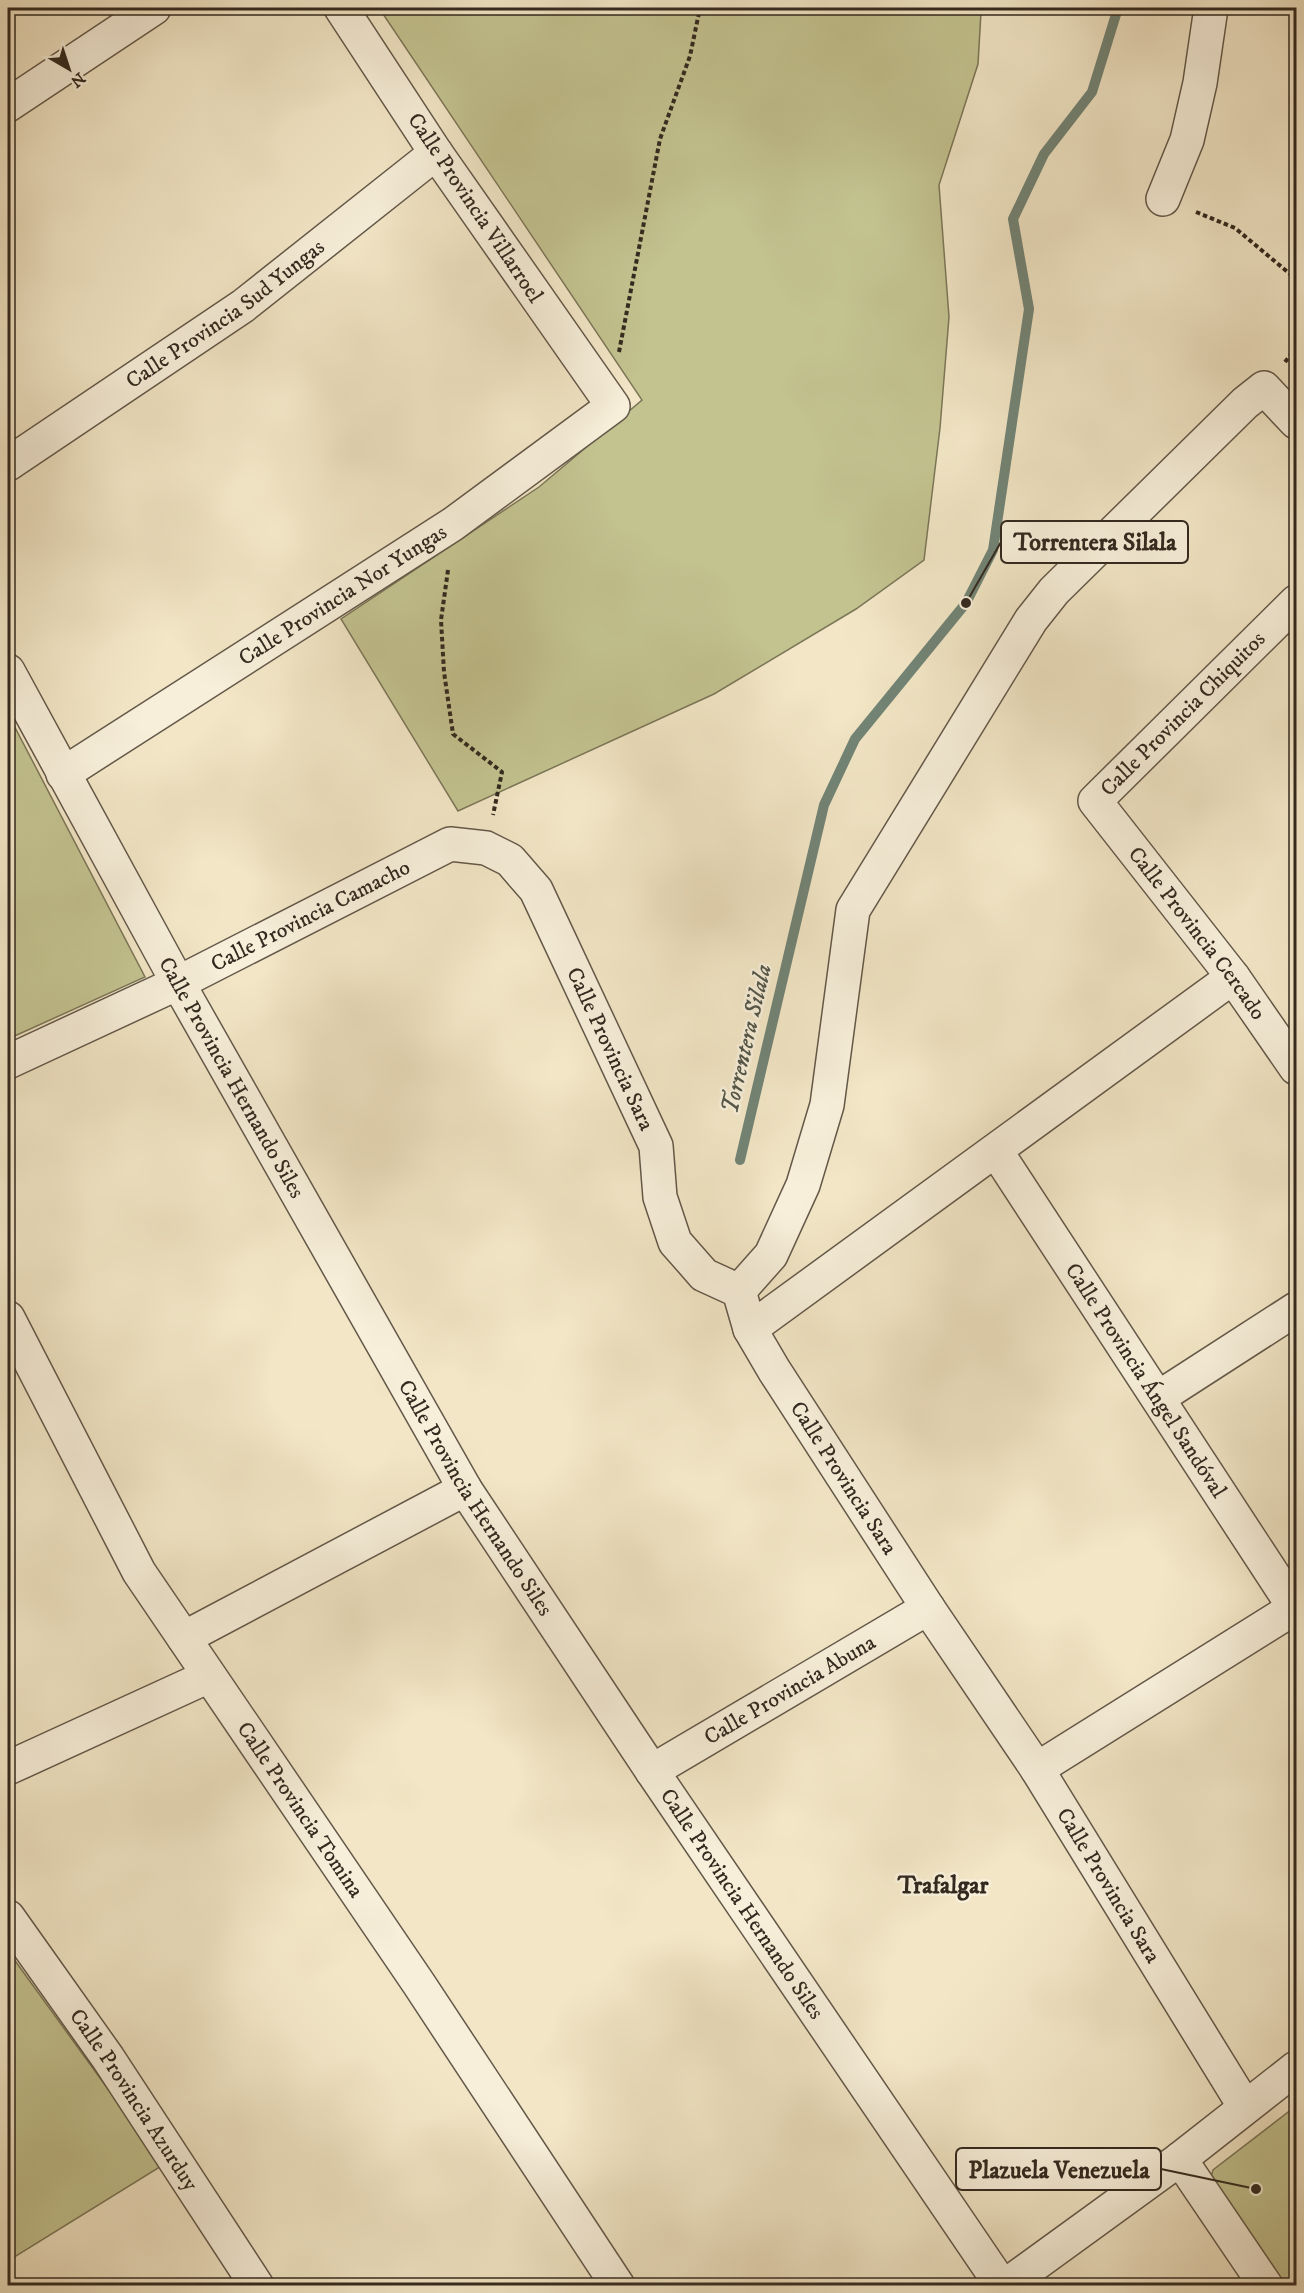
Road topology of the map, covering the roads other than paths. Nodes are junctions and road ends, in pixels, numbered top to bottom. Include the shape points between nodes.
1 (154, 8) edge
2 (341, 8) edge
3 (1211, 8) edge
4 (8, 105) edge
5 (436, 153) junction
6 (1163, 198) road end
7 (613, 406) joint
8 (1296, 422) edge
9 (8, 464) edge
10 (1296, 602) edge
11 (8, 671) edge
12 (63, 774) junction
13 (1095, 801) joint
14 (486, 848) joint
15 (1233, 977) junction
16 (178, 983) junction
17 (1286, 1029) edge
18 (8, 1062) edge
19 (1296, 1068) edge
20 (996, 1151) junction
21 (739, 1291) junction
22 (1296, 1309) edge
23 (8, 1318) edge
24 (750, 1329) junction
25 (1158, 1398) junction
26 (465, 1490) junction
27 (928, 1608) junction
28 (1296, 1608) edge
29 (184, 1638) junction
30 (209, 1676) junction
31 (8, 1768) edge
32 (1036, 1768) junction
33 (652, 1771) junction
34 (8, 1917) edge
35 (1296, 2068) edge
36 (1245, 2107) junction
37 (1180, 2160) junction
38 (257, 2286) edge
39 (618, 2286) edge
40 (1004, 2286) edge
41 (1266, 2286) edge

1 - 4 street
2 - 5 street, Calle Provincia Villarroel
3 - 6 street via 1187,140
5 - 7 street, Calle Provincia Villarroel
5 - 9 street, Calle Provincia Sud Yungas via 243,306
7 - 12 street, Calle Provincia Nor Yungas via 453,524
8 - 21 street via 1264,388 1054,591 1031,620 853,910 827,1105 803,1185 771,1256
10 - 13 street, Calle Provincia Chiquitos
11 - 12 street, Calle Provincia Hernando Siles
12 - 16 street, Calle Provincia Hernando Siles
13 - 15 street, Calle Provincia Cercado
14 - 16 street, Calle Provincia Camacho via 450,844
14 - 21 street, Calle Provincia Sara via 510,860 536,890 656,1146 660,1197 675,1242 704,1275
15 - 17 street, Calle Provincia Cercado
15 - 20 street
16 - 18 street, Calle Provincia Camacho
16 - 26 street, Calle Provincia Hernando Siles
17 - 19 street, Calle Provincia Cercado
20 - 24 street
20 - 25 street, Calle Provincia Ángel Sandóval
21 - 24 street, Calle Provincia Sara
22 - 25 street
23 - 29 street, Calle Provincia Tomina via 140,1572
24 - 27 street, Calle Provincia Sara
25 - 28 street, Calle Provincia Ángel Sandóval
26 - 29 street
26 - 33 street, Calle Provincia Hernando Siles
27 - 32 street, Calle Provincia Sara
27 - 33 street, Calle Provincia Abuna
28 - 32 street
29 - 30 street, Calle Provincia Tomina
30 - 31 street
30 - 39 street, Calle Provincia Tomina
32 - 36 street, Calle Provincia Sara
33 - 40 street, Calle Provincia Hernando Siles
34 - 38 street, Calle Provincia Azurduy via 108,2058
35 - 36 street
36 - 37 street
37 - 40 street
37 - 41 street

